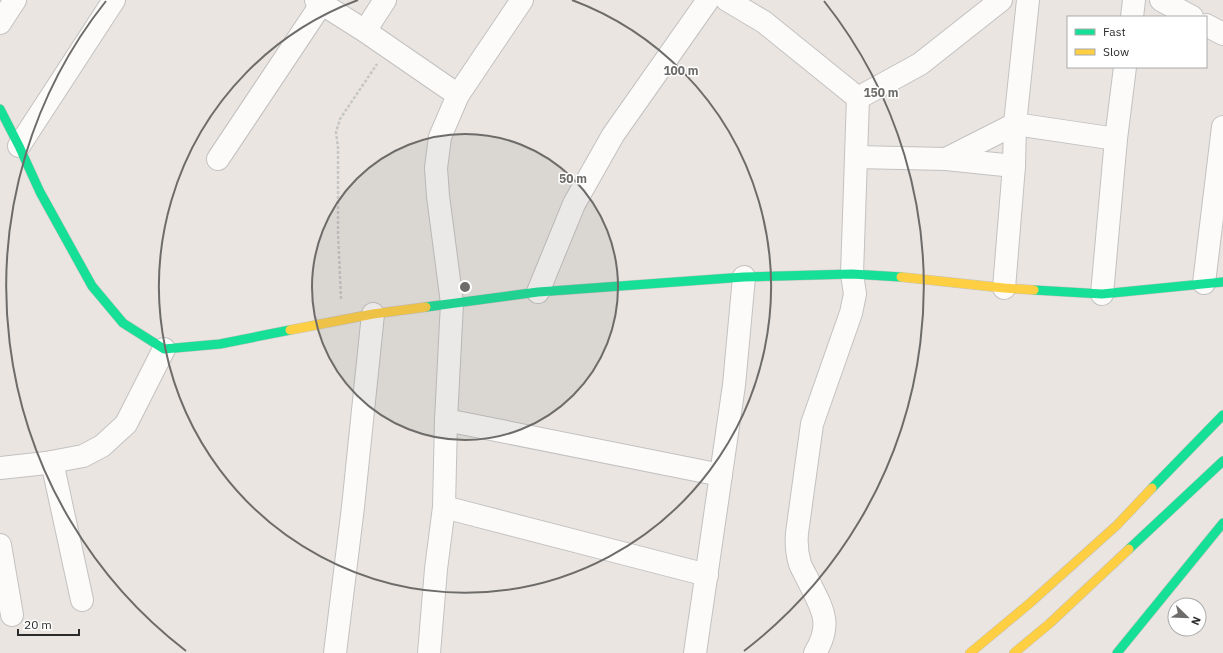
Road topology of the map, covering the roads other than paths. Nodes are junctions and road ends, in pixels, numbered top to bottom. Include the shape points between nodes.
1 (15, 0) edge
2 (114, 0) edge
3 (385, 0) edge
4 (708, 0) edge
5 (727, 0) edge
6 (762, 0) edge
7 (1001, 0) edge
8 (1028, 0) edge
9 (1134, 0) edge
10 (1161, 0) edge
11 (319, 2) edge
12 (516, 2) edge
13 (1132, 16) edge
14 (1190, 16) edge
15 (764, 22) junction
16 (0, 23) edge
17 (1207, 26) edge
18 (365, 31) junction
19 (1223, 34) edge
20 (1126, 68) edge
21 (458, 95) junction
22 (858, 98) junction
23 (0, 109) edge
24 (1015, 124) junction
25 (1223, 127) edge
26 (1116, 139) junction
27 (19, 146) junction
28 (856, 157) junction
29 (218, 159) dead end
30 (946, 159) junction
31 (1014, 166) junction
32 (852, 274) junction
33 (744, 277) junction
34 (1213, 282) edge
35 (1004, 288) junction
36 (538, 292) junction
37 (1102, 294) junction
38 (452, 303) junction
39 (373, 314) junction
40 (164, 349) junction
41 (1223, 415) edge
42 (446, 420) junction
43 (1223, 461) edge
44 (52, 462) junction
45 (1216, 467) junction
46 (0, 468) edge
47 (1223, 474) edge
48 (721, 475) junction
49 (444, 508) junction
50 (1223, 523) edge
51 (0, 545) edge
52 (706, 575) junction
53 (82, 600) dead end
54 (12, 615) dead end
55 (335, 653) edge
56 (429, 653) edge
57 (695, 653) edge
58 (815, 653) edge
59 (970, 653) edge
60 (1014, 653) edge
61 (1118, 653) edge

1 - 16 street
2 - 27 street
3 - 18 street
4 - 36 street via 614,135 574,204
5 - 15 street
6 - 15 street
7 - 22 street via 920,64
8 - 24 street
9 - 13 street
10 - 14 street
11 - 18 street
11 - 29 street
12 - 21 street
15 - 22 street
17 - 19 street
18 - 21 street
20 - 26 street
21 - 38 street via 440,137 436,168
22 - 28 street
23 - 27 street
24 - 26 street
24 - 30 street
24 - 31 street
25 - 34 street
26 - 37 street
27 - 40 street via 40,192 92,286 123,323
28 - 30 street
28 - 32 street
30 - 31 street
31 - 35 street
32 - 33 street
32 - 35 street
32 - 58 street via 855,294 851,313 812,424 797,534 796,546 800,565 824,613 822,641
33 - 36 street
33 - 48 street via 734,385
34 - 37 street
35 - 37 street
36 - 38 street
38 - 39 street
38 - 42 street
39 - 40 street via 220,344
39 - 55 street
40 - 44 street via 126,424 102,446 83,456
41 - 59 street via 1118,526
42 - 48 street
42 - 49 street
43 - 45 street
44 - 46 street
44 - 53 street
45 - 47 street
45 - 60 street via 1049,624
48 - 52 street
49 - 52 street
49 - 56 street
50 - 61 street
51 - 54 street
52 - 57 street

